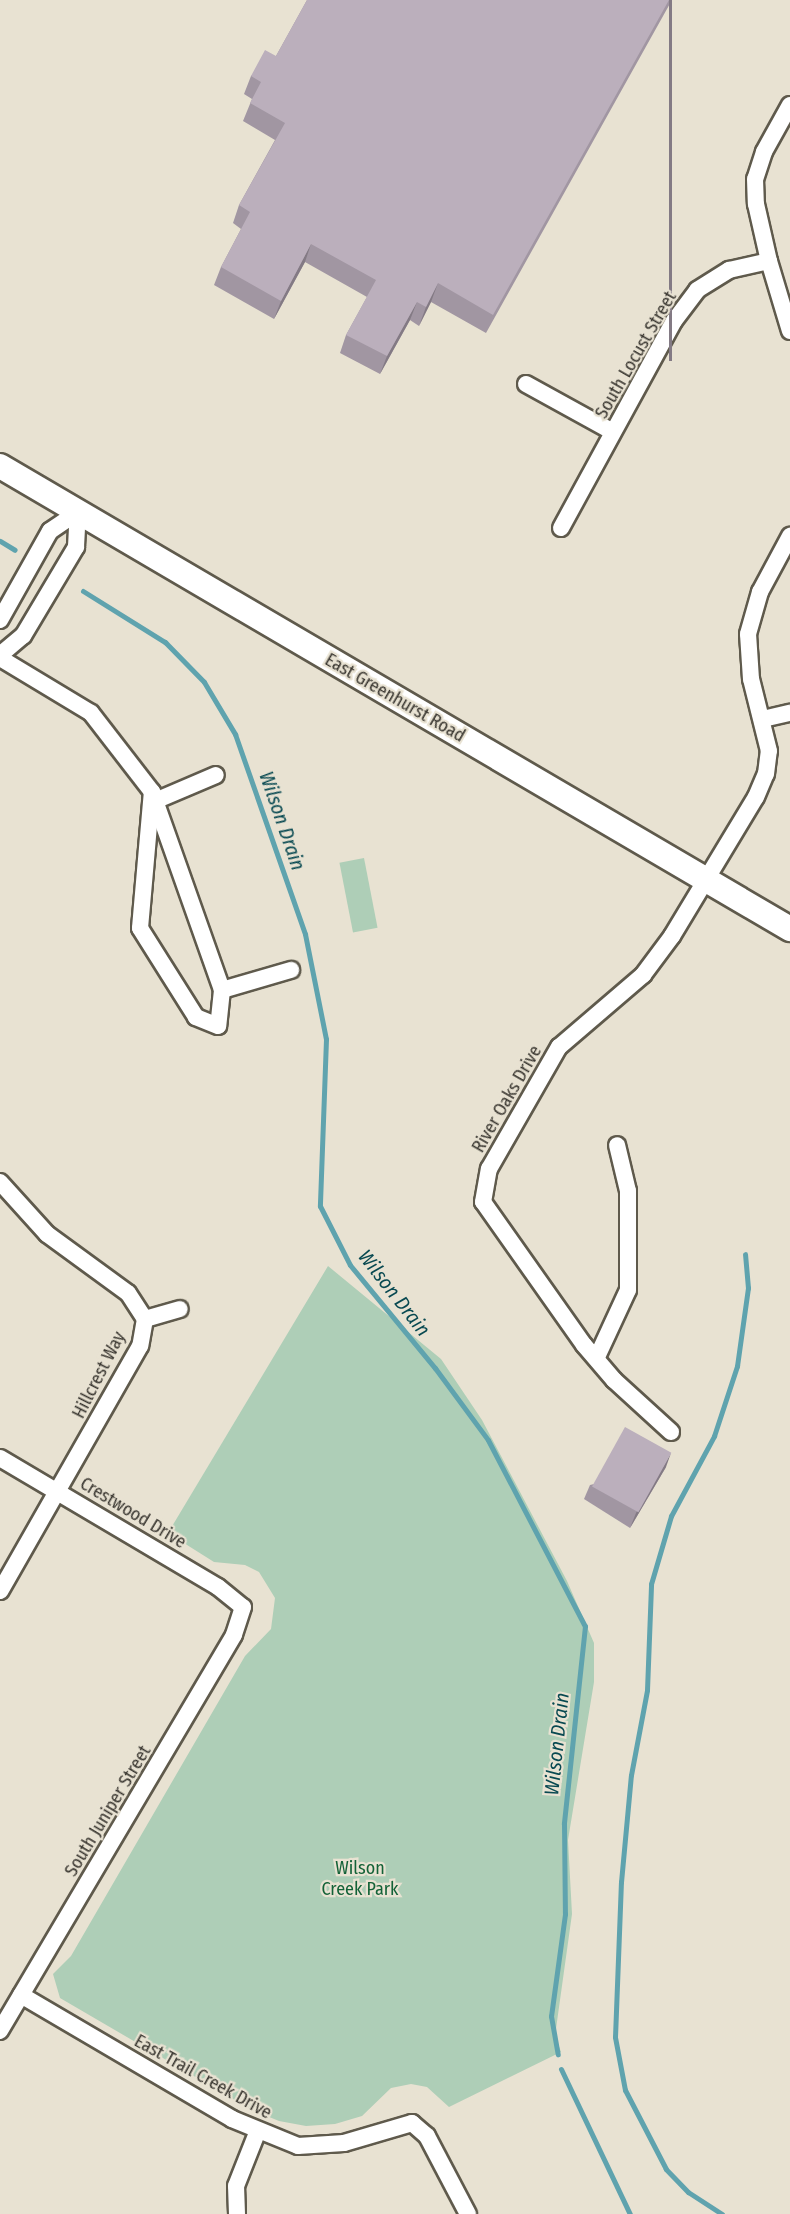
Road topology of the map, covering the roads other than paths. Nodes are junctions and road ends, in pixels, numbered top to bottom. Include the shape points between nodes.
1 (790, 105) edge
2 (769, 261) junction
3 (790, 332) edge
4 (526, 384) dead end
5 (613, 432) junction
6 (0, 466) edge
7 (78, 512) junction
8 (561, 528) dead end
9 (790, 536) edge
10 (0, 620) edge
11 (0, 656) edge
12 (790, 713) edge
13 (763, 719) junction
14 (216, 775) dead end
15 (153, 796) junction
16 (706, 880) junction
17 (790, 928) edge
18 (291, 970) dead end
19 (222, 990) junction
20 (618, 1146) dead end
21 (0, 1182) edge
22 (180, 1309) dead end
23 (145, 1319) junction
24 (597, 1357) junction
25 (671, 1432) dead end
26 (0, 1458) edge
27 (58, 1491) junction
28 (0, 1591) edge
29 (243, 1607) joint
30 (21, 1995) junction
31 (0, 2031) edge
32 (257, 2133) junction
33 (237, 2214) edge
34 (468, 2214) edge

1 - 2 street via 755,179 756,204
2 - 3 street
2 - 5 street, South Locust Street via 729,270 698,290 674,321
4 - 5 street
5 - 8 street, South Locust Street
6 - 7 main road, East Greenhurst Road
7 - 10 street via 50,531
7 - 11 street via 76,547 23,636
7 - 16 main road, East Greenhurst Road
9 - 13 street via 760,592 748,634 751,679
11 - 15 street via 91,713
12 - 13 street
13 - 16 street via 769,751 766,774
14 - 15 street
15 - 19 street
15 - 19 street via 140,928 196,1017 218,1026
16 - 17 main road, East Greenhurst Road
16 - 24 street, River Oaks Drive via 643,975 559,1047 489,1169 483,1202 584,1345
18 - 19 street
20 - 24 street via 628,1191 628,1290
21 - 23 street, Hillcrest Way via 47,1234 128,1293
22 - 23 street
23 - 27 street, Hillcrest Way via 140,1347
24 - 25 street, River Oaks Drive via 614,1380
26 - 27 street, Crestwood Drive
27 - 28 street, Hillcrest Way
27 - 29 street, Crestwood Drive via 218,1587
29 - 30 street, South Juniper Street via 234,1635
30 - 31 street, South Juniper Street
30 - 32 street, East Trail Creek Drive
32 - 33 street via 236,2186
32 - 34 street, East Trail Creek Drive via 310,2146 344,2143 412,2123 427,2136

